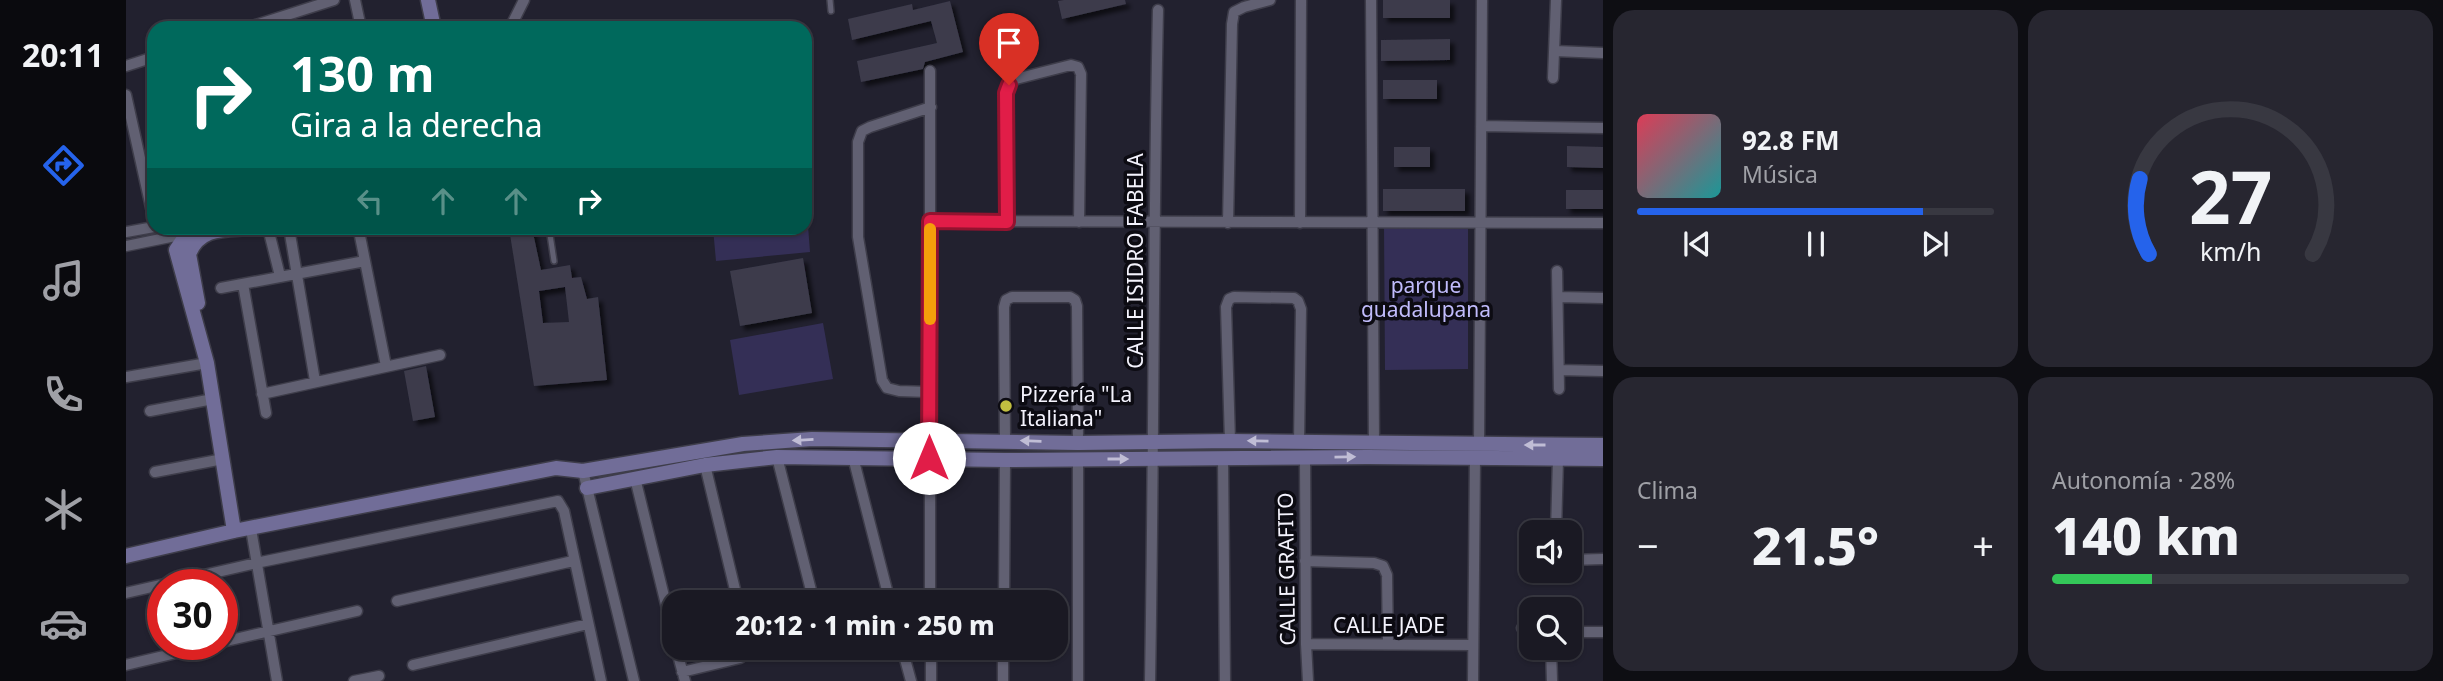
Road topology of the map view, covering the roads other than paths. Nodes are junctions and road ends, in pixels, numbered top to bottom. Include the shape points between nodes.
1 (334, 0) edge
2 (355, 0) edge
3 (428, 0) edge
4 (524, 0) edge
5 (830, 0) edge
6 (1270, 0) edge
7 (1301, 0) edge
8 (1371, 0) edge
9 (1482, 0) edge
10 (1556, 0) edge
11 (831, 10) dead end
12 (1158, 10) dead end
13 (278, 21) edge
14 (360, 21) edge
15 (432, 21) edge
16 (514, 21) edge
17 (1555, 51) junction
18 (1603, 53) edge
19 (147, 59) edge
20 (126, 66) edge
21 (930, 71) dead end
22 (1553, 78) dead end
23 (126, 95) edge
24 (931, 107) junction
25 (1481, 127) junction
26 (1603, 128) edge
27 (147, 168) edge
28 (930, 221) junction
29 (1007, 222) junction
30 (1079, 222) junction
31 (1479, 222) junction
32 (1153, 223) junction
33 (1228, 223) junction
34 (1300, 223) junction
35 (1374, 223) junction
36 (1603, 223) edge
37 (177, 235) edge
38 (186, 235) edge
39 (270, 235) edge
40 (290, 235) edge
41 (360, 235) edge
42 (550, 235) edge
43 (132, 245) edge
44 (365, 261) junction
45 (555, 261) dead end
46 (1557, 271) dead end
47 (298, 273) junction
48 (280, 276) junction
49 (243, 284) junction
50 (221, 288) dead end
51 (1558, 297) junction
52 (1603, 298) edge
53 (440, 355) dead end
54 (206, 363) junction
55 (386, 366) junction
56 (1559, 370) junction
57 (1603, 371) edge
58 (126, 377) edge
59 (315, 381) junction
60 (1559, 389) dead end
61 (929, 393) junction
62 (262, 394) junction
63 (213, 399) junction
64 (150, 411) dead end
65 (266, 413) dead end
66 (929, 440) junction
67 (1005, 441) junction
68 (1230, 441) junction
69 (1299, 442) junction
70 (1374, 442) junction
71 (1078, 443) junction
72 (1153, 443) junction
73 (1603, 445) edge
74 (1477, 451) junction
75 (777, 457) junction
76 (853, 457) junction
77 (1305, 457) junction
78 (929, 458) junction
79 (1223, 458) junction
80 (1558, 458) junction
81 (223, 459) junction
82 (1078, 459) junction
83 (1154, 459) junction
84 (1603, 459) edge
85 (1005, 460) junction
86 (705, 464) junction
87 (583, 471) junction
88 (155, 472) dead end
89 (635, 478) junction
90 (587, 488) junction
91 (1556, 520) edge
92 (251, 529) junction
93 (234, 531) junction
94 (126, 556) edge
95 (1603, 559) edge
96 (1582, 560) edge
97 (573, 561) junction
98 (1305, 561) junction
99 (257, 563) junction
100 (662, 590) edge
101 (735, 590) edge
102 (811, 590) edge
103 (887, 590) edge
104 (930, 590) edge
105 (1004, 590) edge
106 (126, 593) edge
107 (397, 601) dead end
108 (357, 611) dead end
109 (588, 624) junction
110 (269, 631) junction
111 (1582, 632) edge
112 (1603, 632) edge
113 (238, 638) edge
114 (1306, 644) junction
115 (1388, 644) junction
116 (1473, 645) junction
117 (147, 660) edge
118 (734, 660) edge
119 (905, 660) edge
120 (931, 660) edge
121 (1003, 660) edge
122 (1551, 660) edge
123 (126, 665) edge
124 (413, 665) dead end
125 (379, 676) dead end
126 (683, 677) edge
127 (277, 681) edge
128 (354, 681) edge
129 (601, 681) edge
130 (634, 681) edge
131 (911, 681) edge
132 (931, 681) edge
133 (1003, 681) edge
134 (1078, 681) edge
135 (1150, 681) edge
136 (1225, 681) edge
137 (1308, 681) edge
138 (1474, 681) edge
139 (1552, 681) edge

1 - 13 street
2 - 14 street
3 - 15 main road
4 - 16 street
5 - 11 lane
6 - 33 street via 1234,12
7 - 34 street
8 - 35 street
9 - 25 street
10 - 17 street
12 - 32 street, CALLE ISIDRO FABELA
17 - 18 street
17 - 22 street
19 - 20 street
21 - 24 street
23 - 27 street
24 - 28 street
24 - 61 street via 862,131 858,156 858,237 882,380 887,388
25 - 26 street
25 - 31 street
28 - 29 street
28 - 61 street
29 - 30 street
29 - 30 street via 1009,85 1016,79 1070,65 1078,67 1081,74
30 - 32 street
31 - 35 street
31 - 36 street
31 - 74 street
32 - 33 street
32 - 72 street, CALLE ISIDRO FABELA
33 - 34 street
34 - 35 street
35 - 70 street
37 - 43 street
38 - 54 main road
39 - 48 street
40 - 47 street
41 - 44 street
42 - 45 lane
44 - 47 street
44 - 55 street
46 - 51 street
47 - 48 street
47 - 59 street
48 - 49 street
49 - 50 street
49 - 62 street
51 - 52 street
51 - 56 street
53 - 55 street
54 - 58 street
54 - 63 main road
55 - 59 street
56 - 57 street
56 - 60 street
59 - 62 street
61 - 66 street
62 - 65 street
63 - 64 street
63 - 81 main road
66 - 67 main road
66 - 78 street
66 -> 87 main road via 812,439 743,444
71 -> 67 main road
67 - 71 street via 1006,300 1070,297 1077,306
69 -> 68 main road
68 - 69 street via 1226,307 1234,297 1298,301
68 - 72 main road
69 - 70 main road
70 - 74 main road
71 - 72 main road
72 - 83 street, CALLE ISIDRO FABELA
73 -> 74 main road
77 -> 74 main road
74 - 80 main road
74 - 116 street
75 - 76 main road
75 - 86 main road
75 - 102 street
76 - 78 main road
76 - 103 street
77 - 79 main road
77 - 98 street, CALLE GRAFITO
78 - 85 main road
78 - 104 street
79 - 83 main road
79 - 136 street
80 - 84 main road
80 - 91 street
81 - 88 street
81 - 93 main road
82 -> 83 main road
82 - 85 main road
82 - 134 street
83 - 135 street, CALLE ISIDRO FABELA
85 - 105 street
86 - 89 main road
86 - 101 street
87 - 90 street
87 - 92 main road via 556,468
89 - 90 main road
89 - 100 street
90 - 130 street
92 - 93 main road
92 - 99 street
93 - 94 main road
95 - 96 street
97 - 99 street via 558,501
97 - 107 street
97 - 109 street
98 - 114 street, CALLE GRAFITO
98 - 115 street via 1383,566
99 - 106 street
99 - 110 street
108 - 110 street
109 - 124 street
109 - 129 street
110 - 113 street
110 - 127 street
111 - 112 street
114 - 115 street, CALLE JADE
114 - 137 street, CALLE GRAFITO
115 - 116 street, CALLE JADE
116 - 138 street
117 - 123 street
118 - 126 street
119 - 131 street
120 - 132 street
121 - 133 street
122 - 139 street
125 - 128 street

